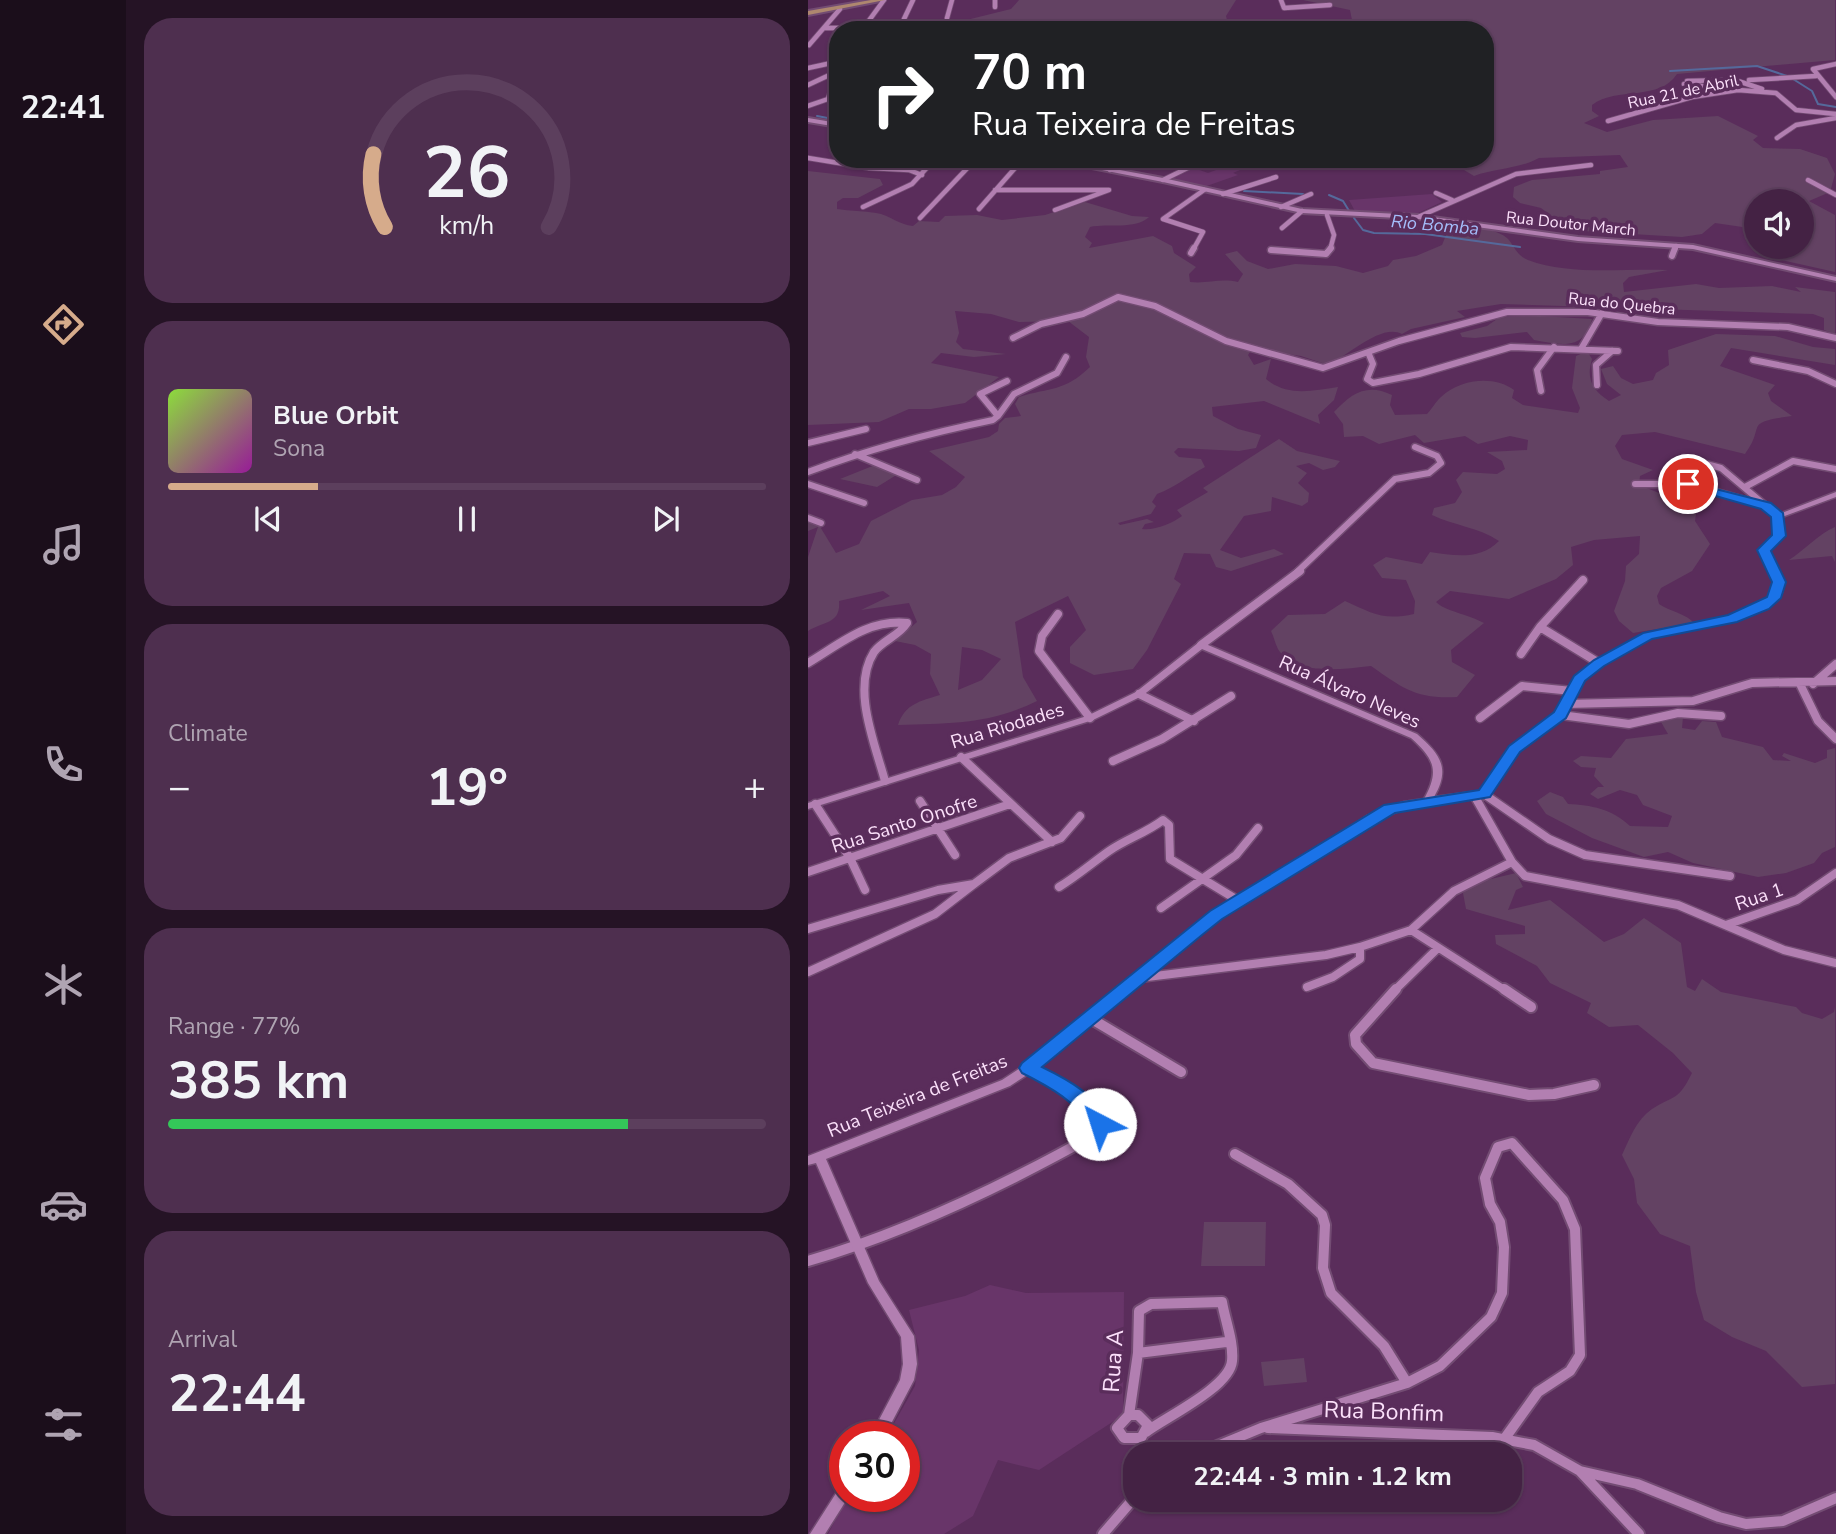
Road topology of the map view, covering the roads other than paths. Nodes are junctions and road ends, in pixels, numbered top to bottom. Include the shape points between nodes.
1 (883, 0) edge
2 (913, 0) edge
3 (952, 0) edge
4 (995, 0) edge
5 (1281, 0) edge
6 (1330, 5) dead end
7 (995, 7) dead end
8 (840, 9) junction
9 (808, 13) edge
10 (947, 18) dead end
11 (904, 19) dead end
12 (831, 21) edge
13 (869, 21) edge
14 (829, 23) edge
15 (825, 28) junction
16 (829, 28) edge
17 (809, 45) edge
18 (829, 64) edge
19 (1835, 64) edge
20 (808, 68) edge
21 (829, 75) edge
22 (1815, 76) junction
23 (1746, 80) junction
24 (808, 85) edge
25 (1734, 89) junction
26 (1764, 90) junction
27 (829, 96) edge
28 (1835, 97) edge
29 (808, 106) edge
30 (1835, 116) edge
31 (808, 120) edge
32 (1608, 121) dead end
33 (829, 124) edge
34 (1777, 138) dead end
35 (808, 158) edge
36 (829, 161) edge
37 (1591, 165) dead end
38 (869, 168) edge
39 (928, 168) edge
40 (968, 168) edge
41 (1015, 168) edge
42 (1099, 168) edge
43 (1115, 168) edge
44 (1188, 168) edge
45 (1110, 170) junction
46 (922, 175) junction
47 (1275, 177) dead end
48 (1163, 180) junction
49 (1808, 180) dead end
50 (995, 190) junction
51 (1204, 190) junction
52 (1436, 193) dead end
53 (1223, 194) junction
54 (1311, 194) dead end
55 (1833, 196) edge
56 (1452, 200) junction
57 (863, 207) dead end
58 (1281, 207) junction
59 (979, 209) dead end
60 (1055, 210) dead end
61 (1302, 211) junction
62 (1327, 215) junction
63 (1418, 217) junction
64 (920, 218) dead end
65 (1282, 228) dead end
66 (1676, 246) junction
67 (1271, 250) dead end
68 (1191, 253) dead end
69 (1672, 256) dead end
70 (1835, 279) edge
71 (1602, 313) junction
72 (1013, 338) dead end
73 (1835, 338) edge
74 (1554, 347) junction
75 (1581, 349) junction
76 (1369, 352) junction
77 (1066, 357) dead end
78 (1753, 360) dead end
79 (1007, 381) dead end
80 (1835, 384) edge
81 (1597, 385) dead end
82 (1541, 391) dead end
83 (998, 416) junction
84 (866, 429) dead end
85 (808, 443) edge
86 (1415, 447) dead end
87 (855, 454) junction
88 (1684, 458) dead end
89 (1835, 469) edge
90 (810, 470) edge
91 (917, 480) dead end
92 (808, 484) edge
93 (1635, 484) dead end
94 (1745, 487) junction
95 (1835, 495) edge
96 (864, 503) dead end
97 (1766, 506) junction
98 (1778, 516) junction
99 (808, 519) edge
100 (821, 523) dead end
101 (1583, 580) dead end
102 (1058, 614) dead end
103 (1540, 626) junction
104 (1201, 645) junction
105 (1521, 654) dead end
106 (808, 663) edge
107 (1599, 663) junction
108 (1835, 664) edge
109 (1835, 681) edge
110 (1800, 684) junction
111 (1813, 684) junction
112 (1572, 691) junction
113 (1139, 694) junction
114 (1231, 696) dead end
115 (1566, 704) junction
116 (1560, 715) junction
117 (1721, 716) dead end
118 (1090, 718) junction
119 (1480, 718) dead end
120 (1194, 722) junction
121 (1835, 739) edge
122 (961, 757) junction
123 (1113, 761) dead end
124 (885, 780) junction
125 (1479, 796) junction
126 (1428, 800) junction
127 (920, 801) dead end
128 (1010, 804) junction
129 (811, 805) edge
130 (1080, 816) dead end
131 (1258, 828) dead end
132 (940, 830) junction
133 (1052, 842) junction
134 (955, 855) dead end
135 (850, 858) junction
136 (1512, 862) junction
137 (808, 872) edge
138 (1835, 873) edge
139 (1730, 876) dead end
140 (1204, 879) junction
141 (974, 884) junction
142 (1059, 887) dead end
143 (865, 890) dead end
144 (1240, 901) junction
145 (1161, 908) dead end
146 (1726, 925) junction
147 (808, 929) edge
148 (1411, 930) junction
149 (1360, 947) junction
150 (1438, 948) junction
151 (1835, 963) edge
152 (808, 972) edge
153 (1139, 978) junction
154 (1307, 987) dead end
155 (1531, 1007) dead end
156 (1090, 1018) junction
157 (1029, 1068) junction
158 (1181, 1072) dead end
159 (1594, 1084) dead end
160 (1234, 1154) dead end
161 (814, 1159) edge
162 (857, 1247) junction
163 (808, 1261) edge
164 (1226, 1342) junction
165 (1138, 1353) junction
166 (1407, 1383) junction
167 (1129, 1415) junction
168 (885, 1421) edge
169 (1261, 1428) junction
170 (1146, 1432) junction
171 (1505, 1438) junction
172 (1227, 1442) edge
173 (1580, 1471) junction
174 (1835, 1498) edge
175 (1123, 1511) edge
176 (831, 1512) edge
177 (817, 1534) edge
178 (1103, 1534) edge
179 (1639, 1534) edge

1 - 8 main road
1 - 13 street
2 - 11 street
3 - 10 street
4 - 7 street
5 - 6 street via 1284,8
8 - 9 main road
8 - 12 street
14 - 15 street
15 - 16 street
15 - 17 street
18 - 20 street
19 - 22 street via 1814,68
21 - 24 street
22 - 23 street, Rua 21 de Abril
22 - 28 street
23 - 25 street, Rua 21 de Abril via 1685,83
23 - 26 street, Rua 21 de Abril
25 - 26 street, Rua 21 de Abril
25 - 32 street, Rua 21 de Abril
26 - 30 street, Rua 21 de Abril via 1783,96 1796,110
27 - 29 street
30 - 34 street, Rua 21 de Abril via 1804,122
31 - 33 main road
35 - 36 street
37 - 56 street via 1521,173
38 - 46 street
39 - 46 street
40 - 64 street
41 - 50 street
42 - 45 main road, Rua Doutor March
43 - 45 street
44 - 48 street
45 - 48 main road, Rua Doutor March
46 - 57 street
47 - 53 street
48 - 51 main road, Rua Doutor March
49 - 55 street
50 - 59 street
50 - 60 street via 1109,190
51 - 53 main road, Rua Doutor March
51 - 68 street via 1164,218 1203,232
52 - 56 street
53 - 58 main road, Rua Doutor March
54 - 58 street
56 - 63 street
58 - 61 main road, Rua Doutor March
61 - 62 main road, Rua Doutor March
61 - 65 street
62 - 63 main road, Rua Doutor March
62 - 67 street via 1335,240 1326,254
63 - 66 main road, Rua Doutor March via 1496,230
66 - 69 street
66 - 70 main road, Rua Doutor March
71 - 73 street, Rua do Quebra via 1658,321 1788,327
71 - 75 street
71 - 76 street, Rua do Quebra via 1499,313
72 - 76 street, Rua do Quebra via 1041,324 1125,298 1167,311 1212,336 1326,368
74 - 75 street
74 - 76 street via 1511,347 1370,383 1367,379 1373,364
74 - 82 street via 1537,370
75 - 81 street via 1615,351 1597,361
77 - 83 street via 1059,371 1015,394
78 - 80 street via 1808,371
79 - 83 street via 980,394
83 - 87 street
84 - 85 street
86 - 104 street via 1437,456 1439,466 1429,473 1395,479 1311,562
87 - 90 street
87 - 91 street
88 - 94 street via 1721,468
89 - 94 street via 1795,461
92 - 96 street
93 - 97 street via 1688,484
94 - 97 street
95 - 98 street
97 - 98 street
98 - 107 street via 1779,536 1764,550 1779,582 1764,606 1732,619 1648,636
99 - 100 street
101 - 103 street
102 - 118 street via 1043,633 1038,652
103 - 105 street
103 - 107 street
104 - 113 street, Rua Riodades
104 - 126 street, Rua Álvaro Neves via 1414,736 1431,752 1440,770
106 - 124 street via 861,631 882,623 907,623 872,655 866,682 866,705
107 - 112 street
108 - 111 street
109 - 111 street
110 - 111 street
110 - 115 street via 1751,683 1693,701
110 - 121 street via 1818,721
112 - 115 street
112 - 119 street via 1522,686
113 - 118 street, Rua Riodades
113 - 120 street
114 - 120 street
115 - 116 street
116 - 117 street via 1629,724 1678,713
116 - 125 street via 1514,749
118 - 122 street, Rua Riodades
120 - 123 street
122 - 124 street, Rua Riodades
122 - 128 street
124 - 129 street, Rua Riodades
125 - 126 street, Rua Teixeira de Freitas
125 - 136 street
125 - 139 street via 1585,855
126 - 144 street, Rua Teixeira de Freitas via 1371,818
127 - 132 street
128 - 132 street, Rua Santo Onofre
128 - 133 street
129 - 135 street
130 - 133 street via 1068,832
131 - 140 street via 1236,855
132 - 134 street
132 - 135 street, Rua Santo Onofre
133 - 141 street via 1009,858
135 - 137 street, Rua Santo Onofre
135 - 143 street
136 - 146 street via 1525,876 1678,905
136 - 148 street via 1454,891
138 - 146 street, Rua 1 via 1797,900
140 - 142 street via 1170,859 1169,825 1163,820 1143,835 1110,849
140 - 144 street
140 - 145 street
141 - 147 street via 938,890
141 - 152 street via 935,914
144 - 153 street, Rua Teixeira de Freitas
146 - 151 street via 1784,950
148 - 149 street
148 - 150 street
149 - 153 street
149 - 154 street via 1360,958 1351,968
150 - 155 street
150 - 159 street via 1355,1035 1356,1044 1373,1063 1529,1095
153 - 156 street, Rua Teixeira de Freitas
156 - 157 street, Rua Teixeira de Freitas
156 - 158 street
157 - 161 street, Rua Teixeira de Freitas via 1006,1083
157 - 162 street via 1062,1085 1095,1113 1100,1124 1096,1134 1025,1174
160 - 166 street via 1268,1171 1319,1211 1325,1224 1321,1256 1327,1285 1339,1304 1383,1345
161 - 162 street, Rua Teixeira de Freitas
162 - 163 street
162 - 168 street, Rua Teixeira de Freitas via 907,1336 907,1380
164 - 165 street
164 - 165 street, Rua A via 1222,1302 1151,1304 1142,1307 1137,1316
164 - 170 street via 1232,1363 1222,1382
165 - 167 street, Rua A
166 - 169 street
166 - 171 street via 1440,1366 1498,1306 1504,1247 1485,1178 1498,1147 1517,1145 1563,1200 1575,1228 1580,1355 1570,1371 1538,1392
167 - 170 street via 1145,1418
167 - 170 street, Rua A via 1119,1423 1119,1434 1132,1440
169 - 171 street, Rua Bonfim
169 - 172 street
171 - 173 street, Rua Bonfim via 1534,1445
173 - 174 street via 1608,1474 1747,1525 1795,1518
173 - 179 street, Rua Bonfim
175 - 178 street
176 - 177 street

